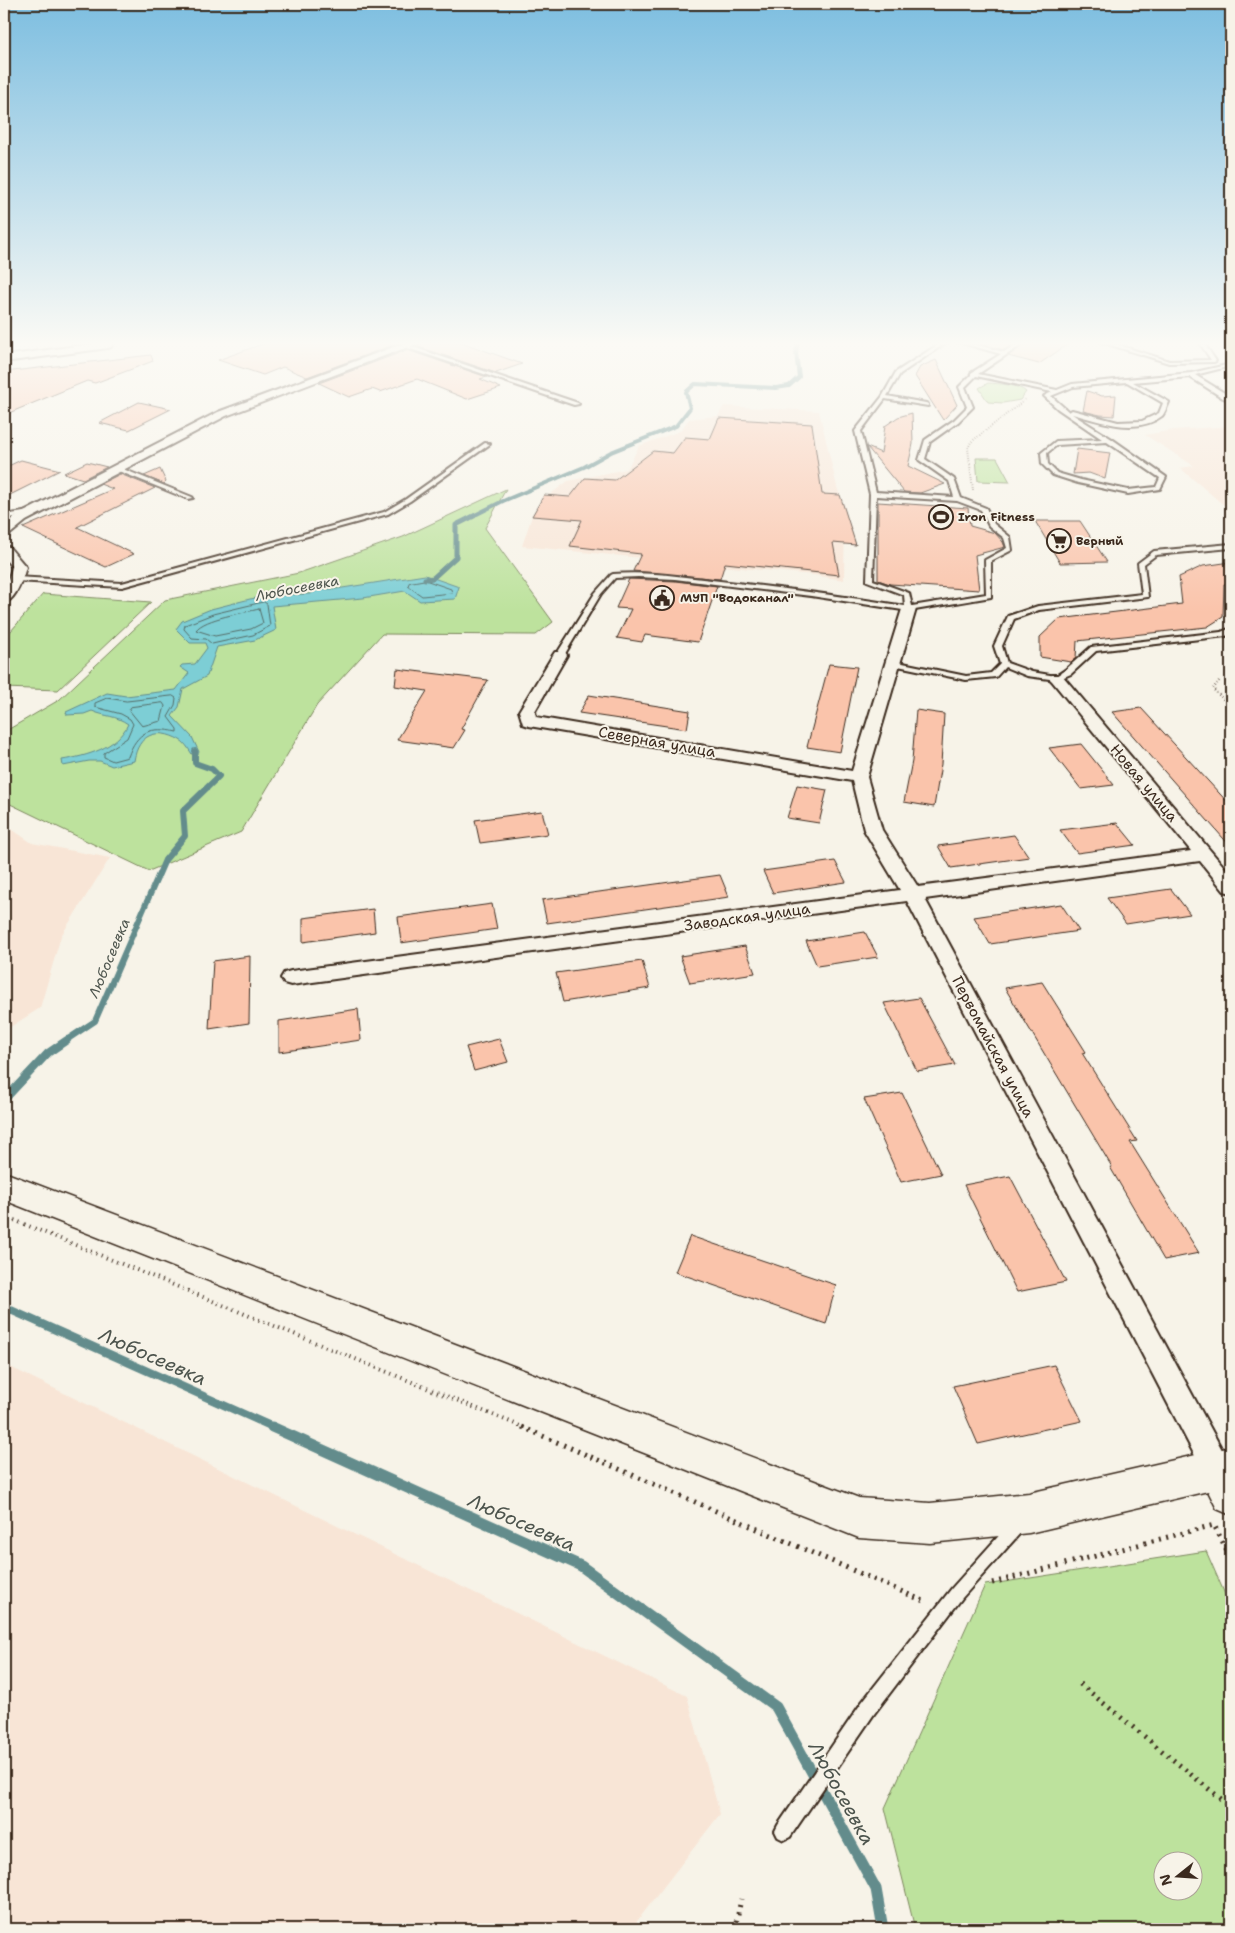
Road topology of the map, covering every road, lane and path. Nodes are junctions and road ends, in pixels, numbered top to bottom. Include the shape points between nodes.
1 (188, 432) edge
2 (858, 432) edge
3 (937, 432) edge
4 (984, 432) edge
5 (1098, 432) edge
6 (1110, 440) junction
7 (488, 444) dead end
8 (118, 469) junction
9 (873, 494) junction
10 (974, 495) dead end
11 (190, 498) dead end
12 (958, 499) junction
13 (36, 513) junction
14 (4, 517) edge
15 (4, 532) edge
16 (1229, 548) edge
17 (4, 550) edge
18 (16, 579) junction
19 (4, 599) edge
20 (909, 609) junction
21 (1231, 630) edge
22 (560, 655) joint
23 (893, 663) junction
24 (1004, 664) junction
25 (1057, 678) junction
26 (1219, 681) dead end
27 (1231, 707) edge
28 (859, 777) junction
29 (1204, 854) junction
30 (1231, 887) edge
31 (913, 895) junction
32 (290, 978) dead end
33 (4, 1186) edge
34 (4, 1216) edge
35 (1231, 1409) edge
36 (1225, 1410) dead end
37 (1227, 1476) edge
38 (1029, 1513) junction
39 (1231, 1558) edge
40 (957, 1592) junction
41 (944, 1610) junction
42 (1080, 1684) dead end
43 (1231, 1807) edge
44 (784, 1831) dead end
45 (741, 1899) dead end
46 (735, 1929) edge

1 - 8 street
2 - 9 lane
3 - 12 lane via 927,441 922,460 952,480
4 - 10 path via 968,448
5 - 6 lane
6 - 6 lane via 1163,477 1158,488 1128,492 1080,482 1055,474 1045,464 1044,453 1056,443
7 - 18 lane via 386,513 122,585
8 - 11 lane
8 - 13 street
9 - 12 lane
9 - 20 lane via 870,581 907,594
12 - 20 lane via 984,509 991,525 1007,537 1010,549 988,560 989,596
13 - 14 lane
13 - 15 street via 22,518
16 - 24 lane via 1154,553 1142,563 1146,596 1038,608 1011,618 998,646
17 - 18 street via 19,566
18 - 19 street
20 - 22 lane via 826,595 634,573 613,576 598,593
20 - 23 street
21 - 25 lane via 1223,634 1094,649
22 - 28 street, Северная улица via 527,711 529,720
23 - 24 lane via 966,678 993,675
23 - 28 street
24 - 25 lane via 1030,674
25 - 29 street, Новая улица
26 - 27 path via 1213,689
28 - 31 street, Первомайская улица via 873,830
29 - 30 street, Новая улица
29 - 31 street, Заводская улица
31 - 32 street, Заводская улица
31 - 37 street, Первомайская улица
33 - 38 street via 859,1518 930,1523
34 - 41 path via 539,1434
35 - 36 path
37 - 38 street
38 - 40 lane
39 - 40 path via 1214,1525
40 - 41 lane
41 - 44 lane via 868,1708
42 - 43 path
45 - 46 path

